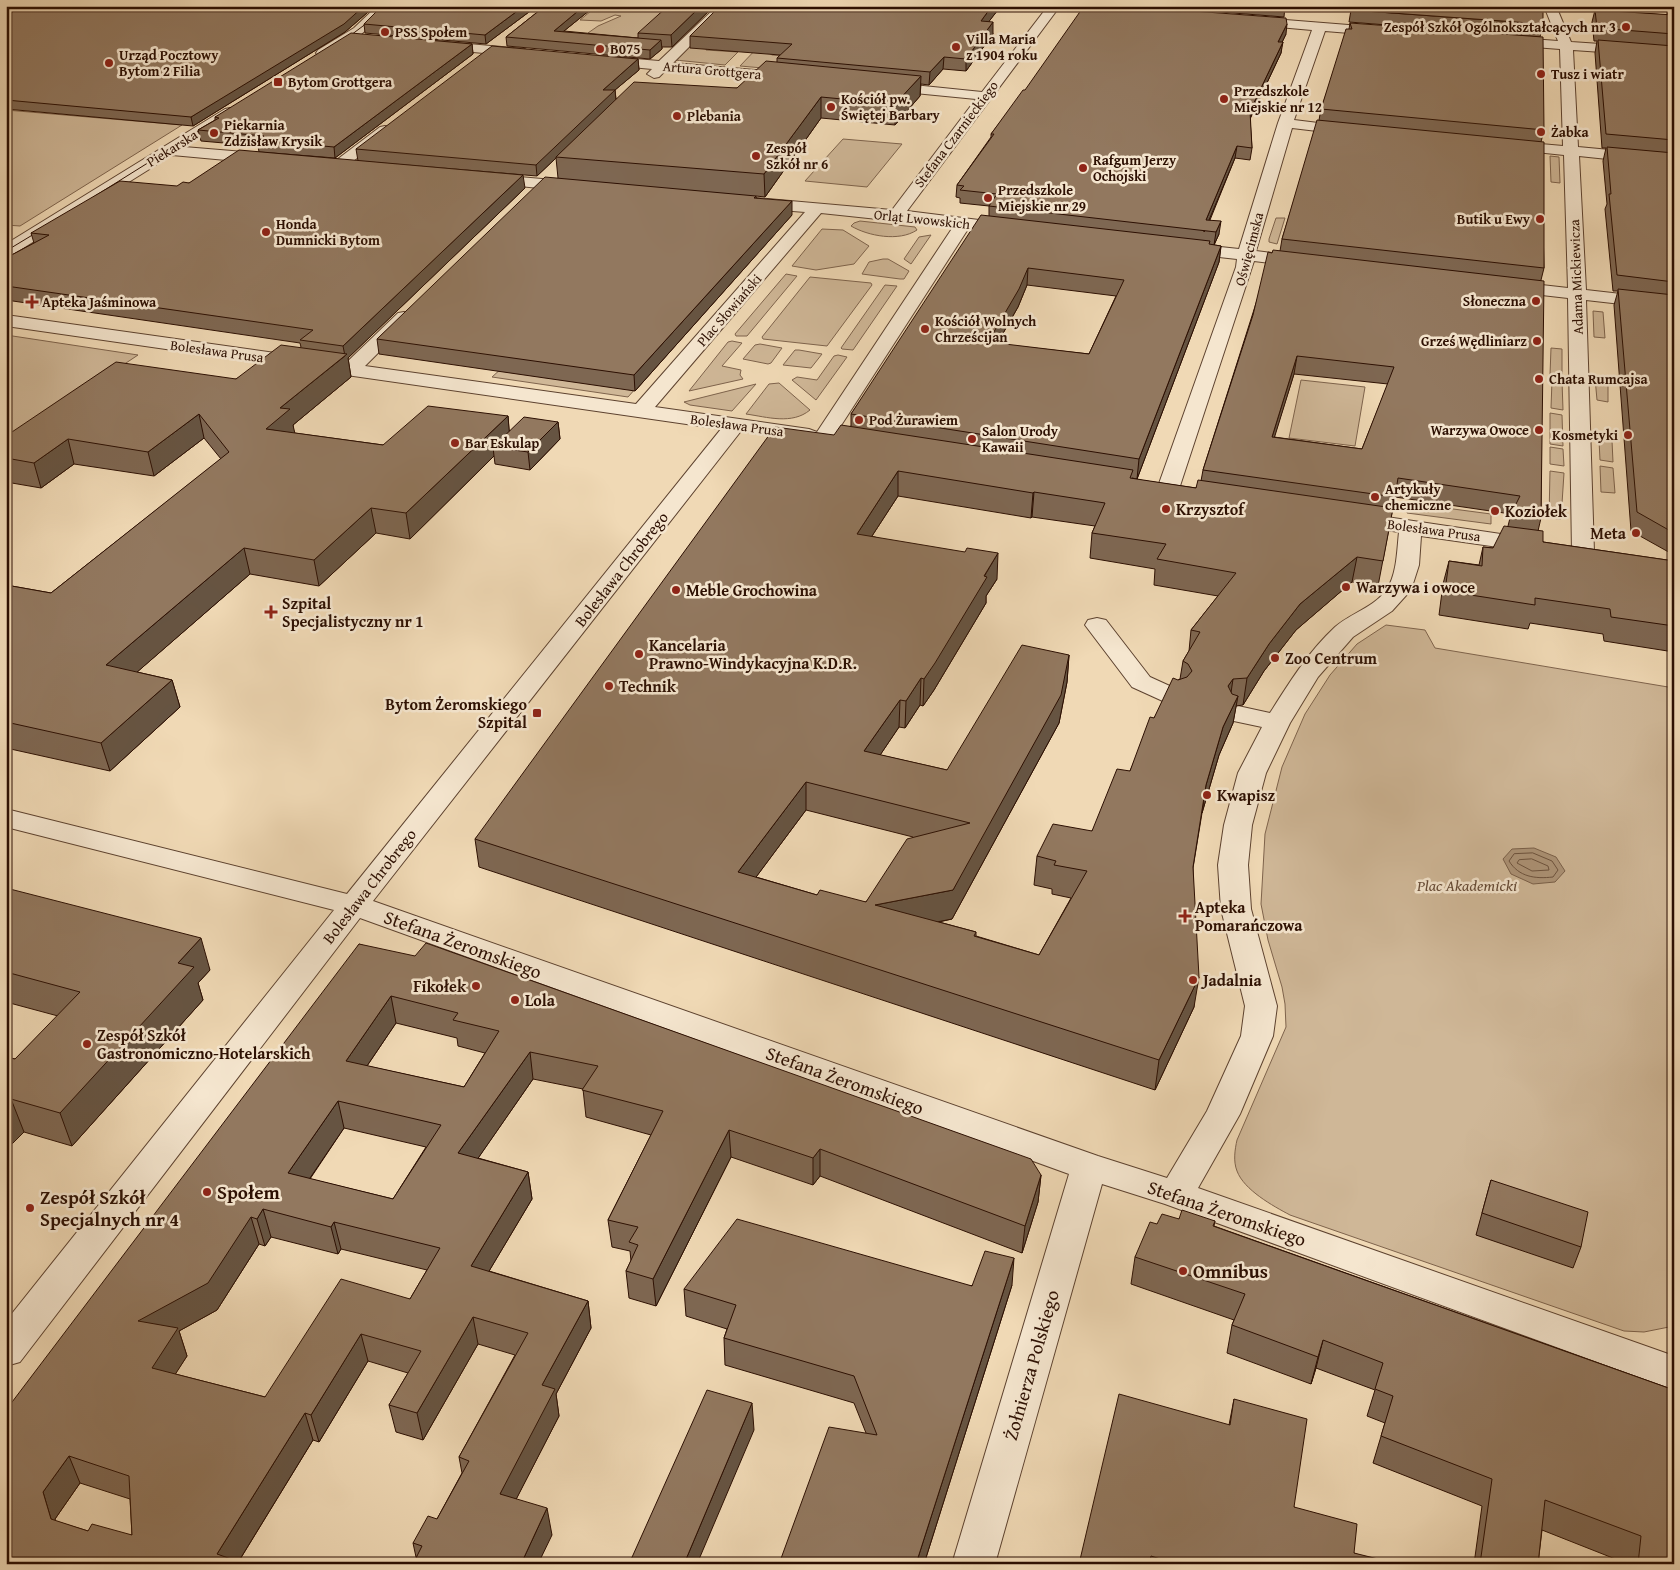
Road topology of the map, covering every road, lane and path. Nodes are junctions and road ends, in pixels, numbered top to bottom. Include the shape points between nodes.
1 (384, 6) edge
2 (724, 6) edge
3 (1054, 6) edge
4 (1066, 6) edge
5 (1550, 6) edge
6 (1314, 10) dead end
7 (1133, 12) edge
8 (1232, 19) edge
9 (1320, 26) junction
10 (1397, 32) edge
11 (350, 37) junction
12 (368, 38) edge
13 (505, 39) edge
14 (1492, 40) edge
15 (423, 44) edge
16 (1566, 45) junction
17 (490, 50) junction
18 (1674, 53) edge
19 (537, 54) edge
20 (584, 58) edge
21 (310, 62) edge
22 (471, 64) edge
23 (662, 65) junction
24 (803, 78) edge
25 (869, 85) edge
26 (642, 86) edge
27 (984, 96) junction
28 (243, 103) edge
29 (1285, 123) junction
30 (393, 124) edge
31 (1361, 132) edge
32 (1488, 143) edge
33 (169, 150) junction
34 (1572, 151) junction
35 (280, 160) edge
36 (1674, 161) edge
37 (360, 167) edge
38 (556, 169) edge
39 (476, 178) edge
40 (540, 184) junction
41 (592, 188) edge
42 (526, 198) edge
43 (739, 201) edge
44 (817, 208) junction
45 (896, 215) junction
46 (964, 223) junction
47 (1028, 230) edge
48 (1167, 246) edge
49 (6, 251) edge
50 (1246, 256) junction
51 (1324, 265) edge
52 (1490, 284) edge
53 (1577, 294) junction
54 (417, 304) edge
55 (1674, 305) edge
56 (6, 320) edge
57 (350, 370) junction
58 (642, 411) junction
59 (735, 425) junction
60 (1167, 492) edge
61 (1333, 516) edge
62 (1411, 528) junction
63 (1576, 551) joint
64 (1097, 625) dead end
65 (1174, 697) edge
66 (1238, 714) dead end
67 (1277, 723) junction
68 (6, 818) edge
69 (354, 905) junction
70 (1089, 1167) junction
71 (1176, 1194) junction
72 (6, 1350) edge
73 (1674, 1373) edge
74 (973, 1564) edge

1 - 11 street
2 - 23 street
3 - 27 street, Stefana Czarnieckiego
4 - 7 street
5 - 16 street, Adama Mickiewicza
6 - 9 street via 1314,19
8 - 9 street
9 - 10 street
9 - 29 street, Oświęcimska
11 - 12 street
11 - 21 street
13 - 17 street
14 - 16 street
15 - 17 street
16 - 18 street
16 - 34 street, Adama Mickiewicza
17 - 19 street
17 - 22 street
20 - 23 street, Artura Grottgera
23 - 24 street, Artura Grottgera
23 - 26 street
25 - 27 street
27 - 45 street, Stefana Czarnieckiego
28 - 33 street, Piekarska
29 - 31 street
29 - 50 street, Oświęcimska
30 - 37 street via 332,164
32 - 34 street
33 - 35 street
33 - 49 street, Piekarska
34 - 36 street
34 - 53 street, Adama Mickiewicza
38 - 40 street
39 - 40 street
40 - 41 street
40 - 42 street
43 - 44 street, Orląt Lwowskich
44 - 45 street, Orląt Lwowskich
44 - 58 street, Plac Słowiański
45 - 46 street, Orląt Lwowskich
46 - 47 street, Orląt Lwowskich
46 - 59 street, Bolesława Prusa via 834,439
48 - 50 street
50 - 51 street
50 - 60 street, Oświęcimska via 1245,267
52 - 53 street
53 - 55 street
53 - 63 street, Adama Mickiewicza
54 - 57 street
56 - 57 street, Bolesława Prusa
57 - 58 street, Bolesława Prusa
58 - 59 street, Bolesława Prusa
59 - 69 street, Bolesława Chrobrego
61 - 62 street, Bolesława Prusa
62 - 63 street, Bolesława Prusa
62 - 67 street via 1407,566 1400,590 1384,606 1344,632 1308,673
64 - 65 street via 1141,682
66 - 67 street
67 - 71 street via 1252,773 1238,825 1233,865 1236,909 1261,1006 1258,1036 1223,1114
68 - 69 street, Stefana Żeromskiego
69 - 70 street, Stefana Żeromskiego
69 - 72 street, Bolesława Chrobrego
70 - 71 street, Stefana Żeromskiego
70 - 74 street, Żołnierza Polskiego
71 - 73 street, Stefana Żeromskiego

